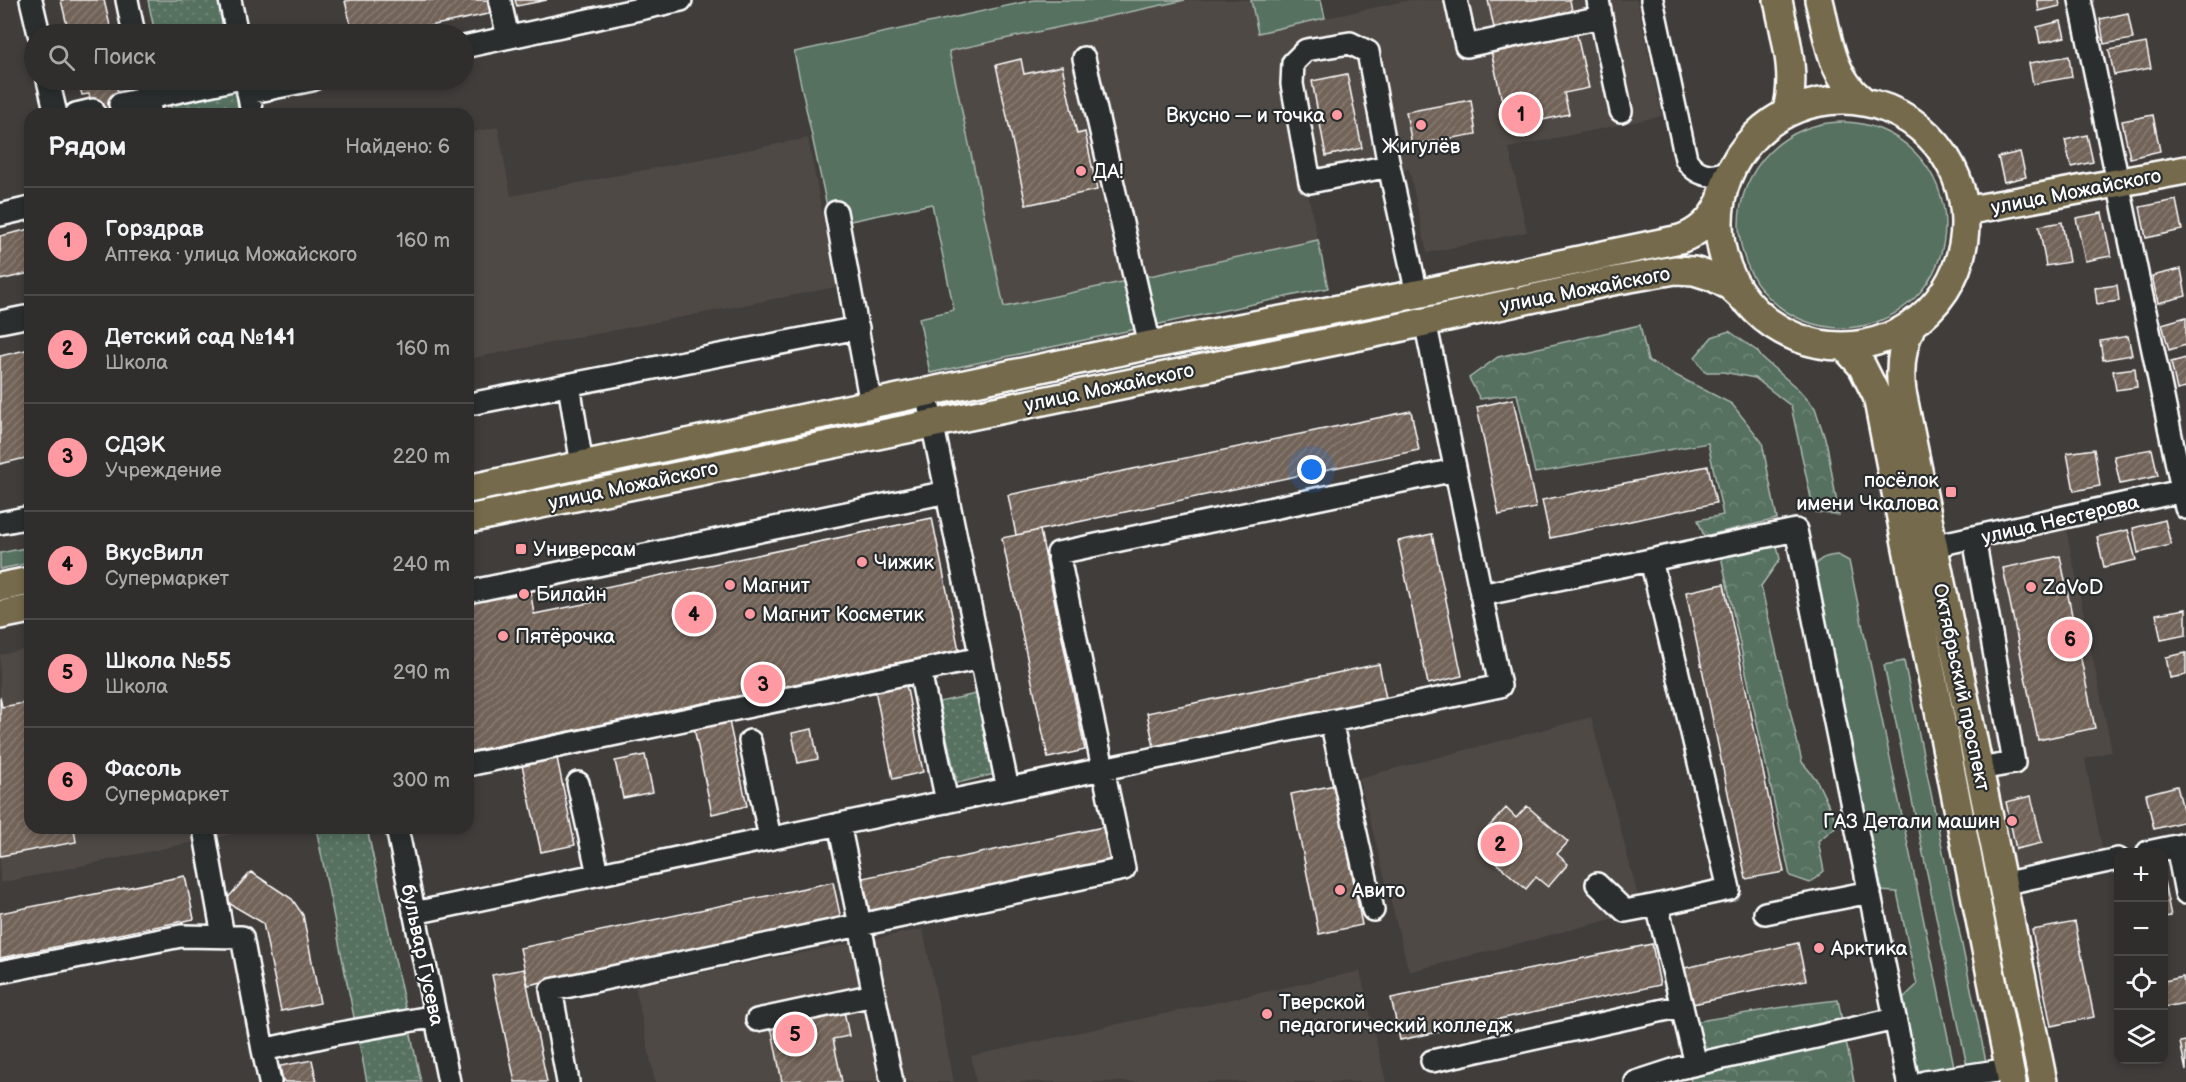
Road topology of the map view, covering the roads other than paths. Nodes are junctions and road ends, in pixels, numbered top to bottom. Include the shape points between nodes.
1 (31, 0) edge
2 (127, 0) edge
3 (230, 0) edge
4 (681, 0) edge
5 (1456, 0) edge
6 (1652, 0) edge
7 (1778, 0) edge
8 (1819, 0) edge
9 (2080, 0) edge
10 (500, 2) dead end
11 (1600, 9) edge
12 (37, 24) edge
13 (132, 24) edge
14 (235, 24) edge
15 (508, 37) junction
16 (474, 45) edge
17 (1084, 58) dead end
18 (50, 90) edge
19 (198, 90) edge
20 (244, 90) edge
21 (147, 97) edge
22 (1862, 100) junction
23 (120, 104) dead end
24 (55, 108) edge
25 (250, 108) edge
26 (1621, 111) dead end
27 (1786, 113) junction
28 (1389, 166) junction
29 (1731, 169) junction
30 (2186, 170) edge
31 (2117, 184) junction
32 (1719, 204) junction
33 (24, 209) edge
34 (1965, 211) junction
35 (836, 212) dead end
36 (0, 214) edge
37 (1417, 294) junction
38 (1744, 299) junction
39 (24, 317) edge
40 (1425, 321) junction
41 (0, 322) edge
42 (1911, 327) junction
43 (858, 328) junction
44 (1150, 345) junction
45 (1844, 346) junction
46 (569, 386) junction
47 (926, 393) junction
48 (475, 403) dead end
49 (871, 404) junction
50 (932, 423) junction
51 (582, 465) junction
52 (1455, 470) junction
53 (474, 488) edge
54 (947, 492) junction
55 (2185, 496) edge
56 (24, 518) edge
57 (474, 518) edge
58 (0, 523) edge
59 (1974, 538) junction
60 (1933, 546) junction
61 (1651, 560) junction
62 (24, 582) edge
63 (0, 587) edge
64 (474, 591) edge
65 (1481, 595) junction
66 (24, 610) edge
67 (0, 615) edge
68 (981, 658) junction
69 (920, 671) junction
70 (1331, 721) junction
71 (750, 741) dead end
72 (474, 764) edge
73 (1103, 769) junction
74 (1979, 770) junction
75 (578, 783) dead end
76 (1008, 789) junction
77 (947, 802) junction
78 (839, 824) junction
79 (398, 834) edge
80 (205, 835) dead end
81 (770, 838) junction
82 (2181, 845) edge
83 (2114, 860) edge
84 (598, 874) junction
85 (1597, 884) dead end
86 (2002, 884) junction
87 (1870, 892) junction
88 (2186, 892) edge
89 (1657, 905) junction
90 (1373, 910) dead end
91 (414, 912) junction
92 (1765, 913) dead end
93 (860, 925) junction
94 (223, 936) junction
95 (0, 972) edge
96 (874, 995) junction
97 (1682, 1006) junction
98 (436, 1016) junction
99 (757, 1020) dead end
100 (1895, 1020) junction
101 (263, 1050) junction
102 (1432, 1061) dead end
103 (1695, 1064) junction
104 (2011, 1075) edge
105 (270, 1082) edge
106 (449, 1082) edge
107 (568, 1082) edge
108 (892, 1082) edge
109 (1636, 1082) edge
110 (1908, 1082) edge
111 (1925, 1082) edge
112 (2043, 1082) edge

1 - 12 street
2 - 13 street
3 - 14 street
4 - 15 street
5 - 11 street via 1466,46
6 - 29 street via 1684,154 1701,174 1711,176
7 - 27 main road via 1791,75
8 - 22 main road via 1837,70
9 - 31 street
10 - 15 street
11 - 26 street
15 - 16 street
17 - 44 street
18 - 24 street
19 - 21 street
20 - 25 street
21 - 23 street
22 - 27 main road via 1823,101
22 - 34 main road via 1897,112 1928,134 1956,175
27 - 29 main road via 1754,137
28 - 28 street via 1368,52 1350,43 1305,50 1293,63 1292,84 1310,182
28 - 37 street
29 - 32 main road
30 - 31 main road, улица Можайского
31 - 34 main road, улица Можайского
31 - 55 street
32 - 37 main road, улица Можайского via 1701,229 1680,239
32 - 38 main road via 1723,254
33 - 36 street
34 - 42 main road via 1963,248 1950,283 1933,307
35 - 43 street
37 - 44 main road, улица Можайского
38 - 40 main road, улица Можайского via 1713,277 1675,270
38 - 45 main road via 1762,317 1794,337
39 - 41 street
40 - 50 main road, улица Можайского
40 - 52 street
42 - 45 main road via 1884,339
42 - 60 main road, Октябрьский проспект via 1902,355 1901,384
43 - 46 street
43 - 49 street
44 - 47 main road, улица Можайского
45 - 104 main road, Октябрьский проспект via 1862,366 1877,396
46 - 48 street
46 - 51 street
47 - 49 main road, улица Можайского
47 - 50 street
49 - 51 main road, улица Можайского
50 - 54 street
50 - 57 main road, улица Можайского
51 - 53 main road, улица Можайского
52 - 65 street
52 - 73 street via 1058,553
54 - 64 street
54 - 68 street
55 - 59 street, улица Нестерова
56 - 58 street
59 - 60 street, улица Нестерова
59 - 74 street via 2014,763
60 - 74 main road, Октябрьский проспект
61 - 65 street
61 - 87 street via 1796,530
61 - 89 street via 1729,889
62 - 63 main road
65 - 70 street via 1500,686
66 - 67 main road
68 - 69 street
68 - 76 street
69 - 72 street
69 - 77 street
70 - 73 street
70 - 90 street
71 - 81 street
73 - 76 street
73 - 93 street via 1124,869
74 - 86 main road, Октябрьский проспект
75 - 84 street
76 - 77 street
77 - 78 street
78 - 81 street
78 - 93 street
79 - 91 street, бульвар Гусева
80 - 94 street
81 - 84 street
82 - 88 street
83 - 86 street
84 - 91 street
85 - 89 street via 1625,911
86 - 112 main road, Октябрьский проспект
87 - 92 street
87 - 100 street
89 - 97 street
91 - 98 street, бульвар Гусева
93 - 96 street
93 - 107 street via 551,990
94 - 95 street via 181,936
94 - 101 street via 242,937
96 - 99 street
96 - 108 street
97 - 102 street
97 - 103 street
98 - 101 street
98 - 106 street, бульвар Гусева
100 - 103 street
100 - 110 street
101 - 105 street
103 - 109 street
104 - 111 street

